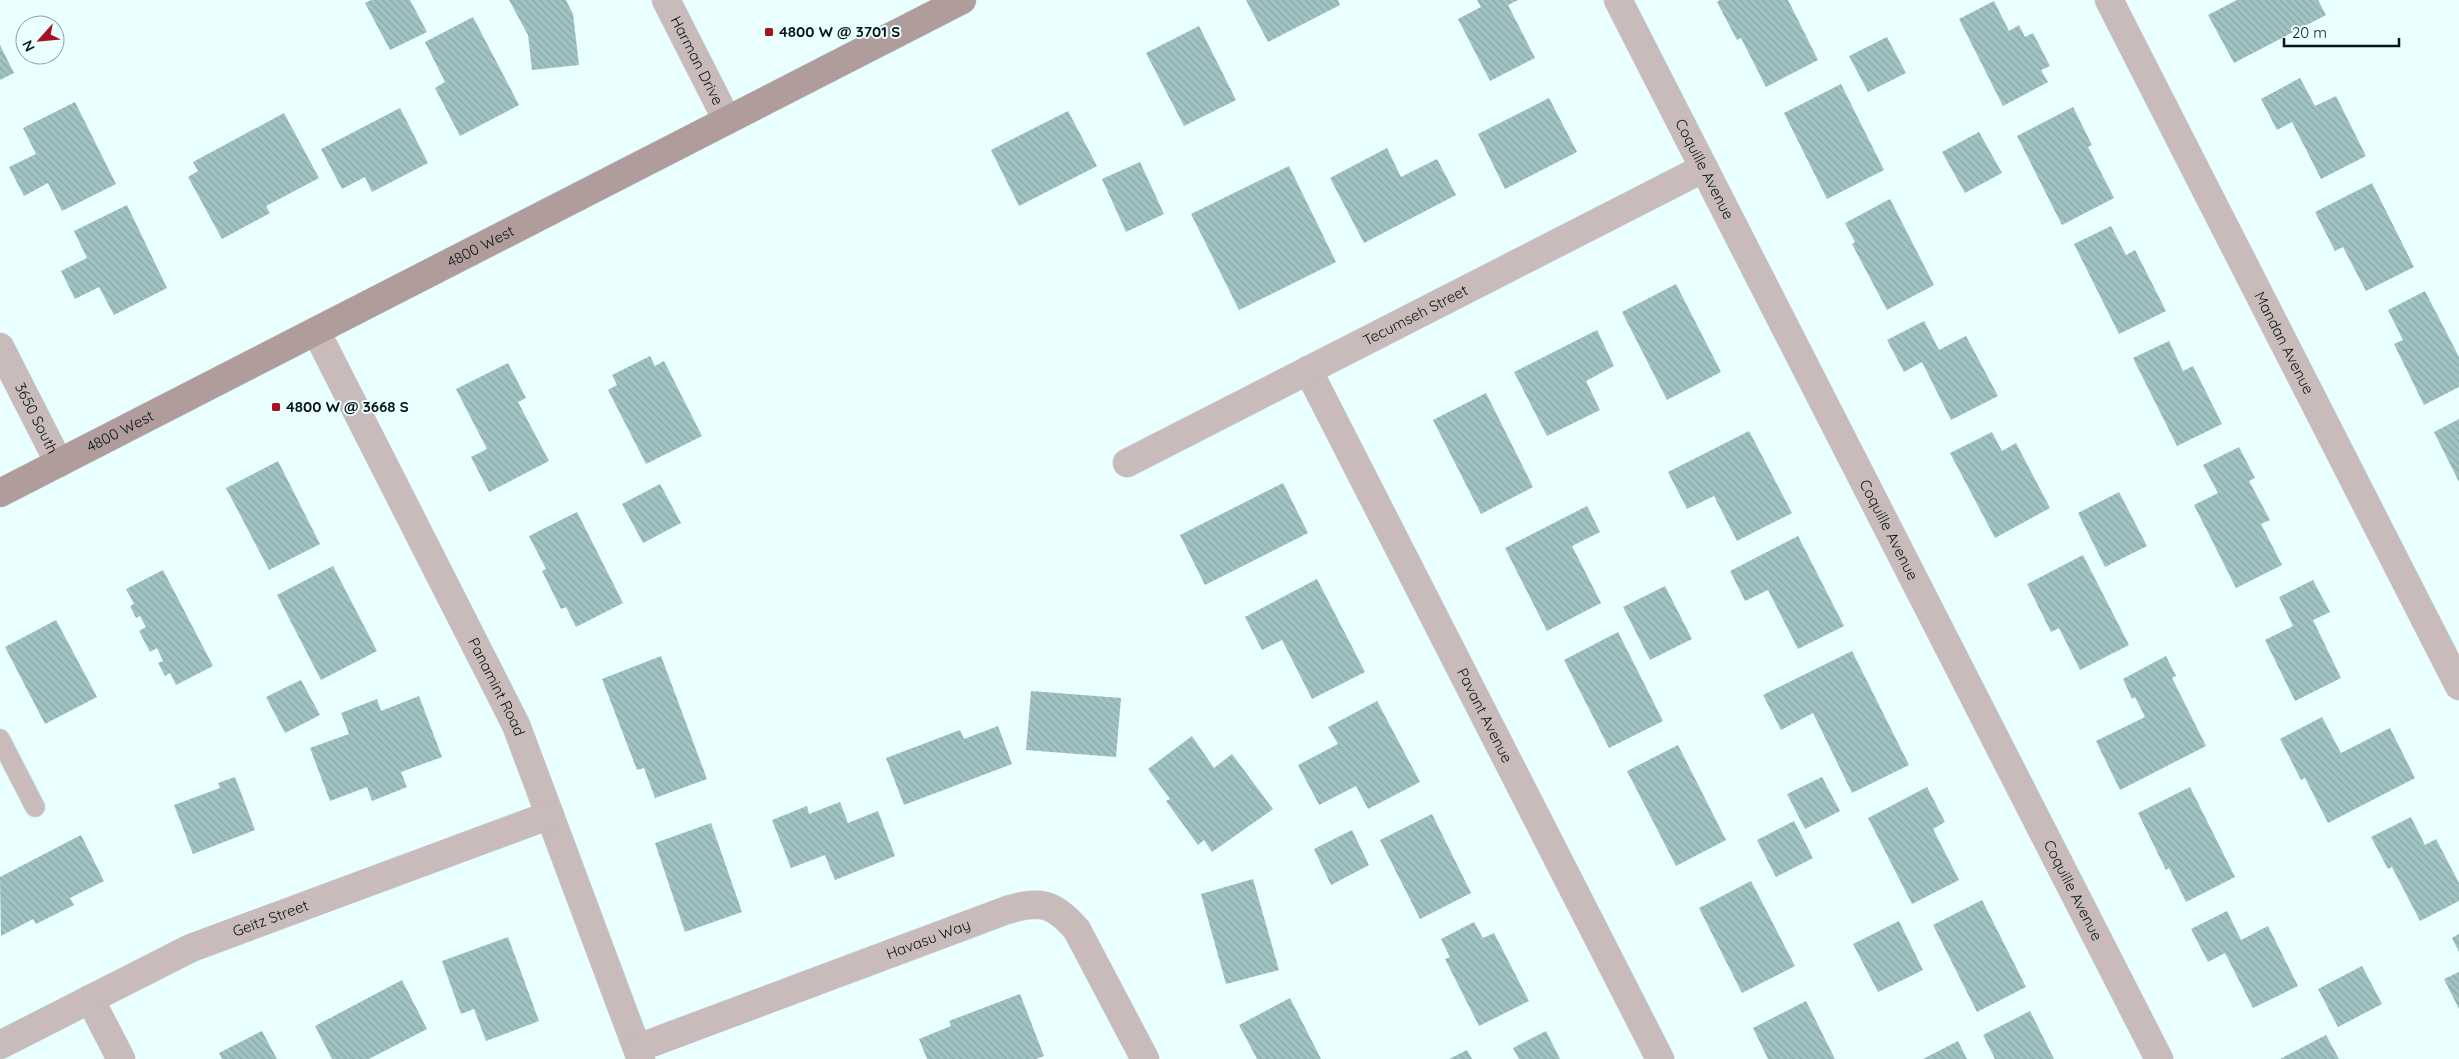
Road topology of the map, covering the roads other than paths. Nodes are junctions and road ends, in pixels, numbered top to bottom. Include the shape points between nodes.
1 (666, 0) edge
2 (962, 0) edge
3 (1618, 0) edge
4 (2109, 0) edge
5 (727, 120) junction
6 (1704, 168) junction
7 (316, 331) junction
8 (0, 347) edge
9 (1308, 370) junction
10 (59, 463) junction
11 (1127, 463) dead end
12 (0, 493) edge
13 (2459, 686) edge
14 (0, 739) edge
15 (35, 807) dead end
16 (550, 815) junction
17 (90, 999) junction
18 (0, 1045) edge
19 (639, 1054) edge
20 (121, 1059) edge
21 (1145, 1059) edge
22 (1660, 1059) edge
23 (2159, 1059) edge

1 - 5 street, Harman Drive
2 - 5 main road, 4800 West
3 - 6 street, Coquille Avenue
4 - 13 street, Mandan Avenue
5 - 7 main road, 4800 West
6 - 9 street, Tecumseh Street
6 - 23 street, Coquille Avenue
7 - 10 main road, 4800 West
7 - 16 street, Panamint Road via 505,701
8 - 10 street, 3650 South
9 - 11 street, Tecumseh Street
9 - 22 street, Pavant Avenue
10 - 12 main road, 4800 West
14 - 15 lane
16 - 17 street, Geitz Street via 191,948
16 - 19 street, Panamint Road
17 - 18 street, Geitz Street
17 - 20 street
19 - 21 street, Havasu Way via 1007,910 1036,904 1050,905 1077,930

